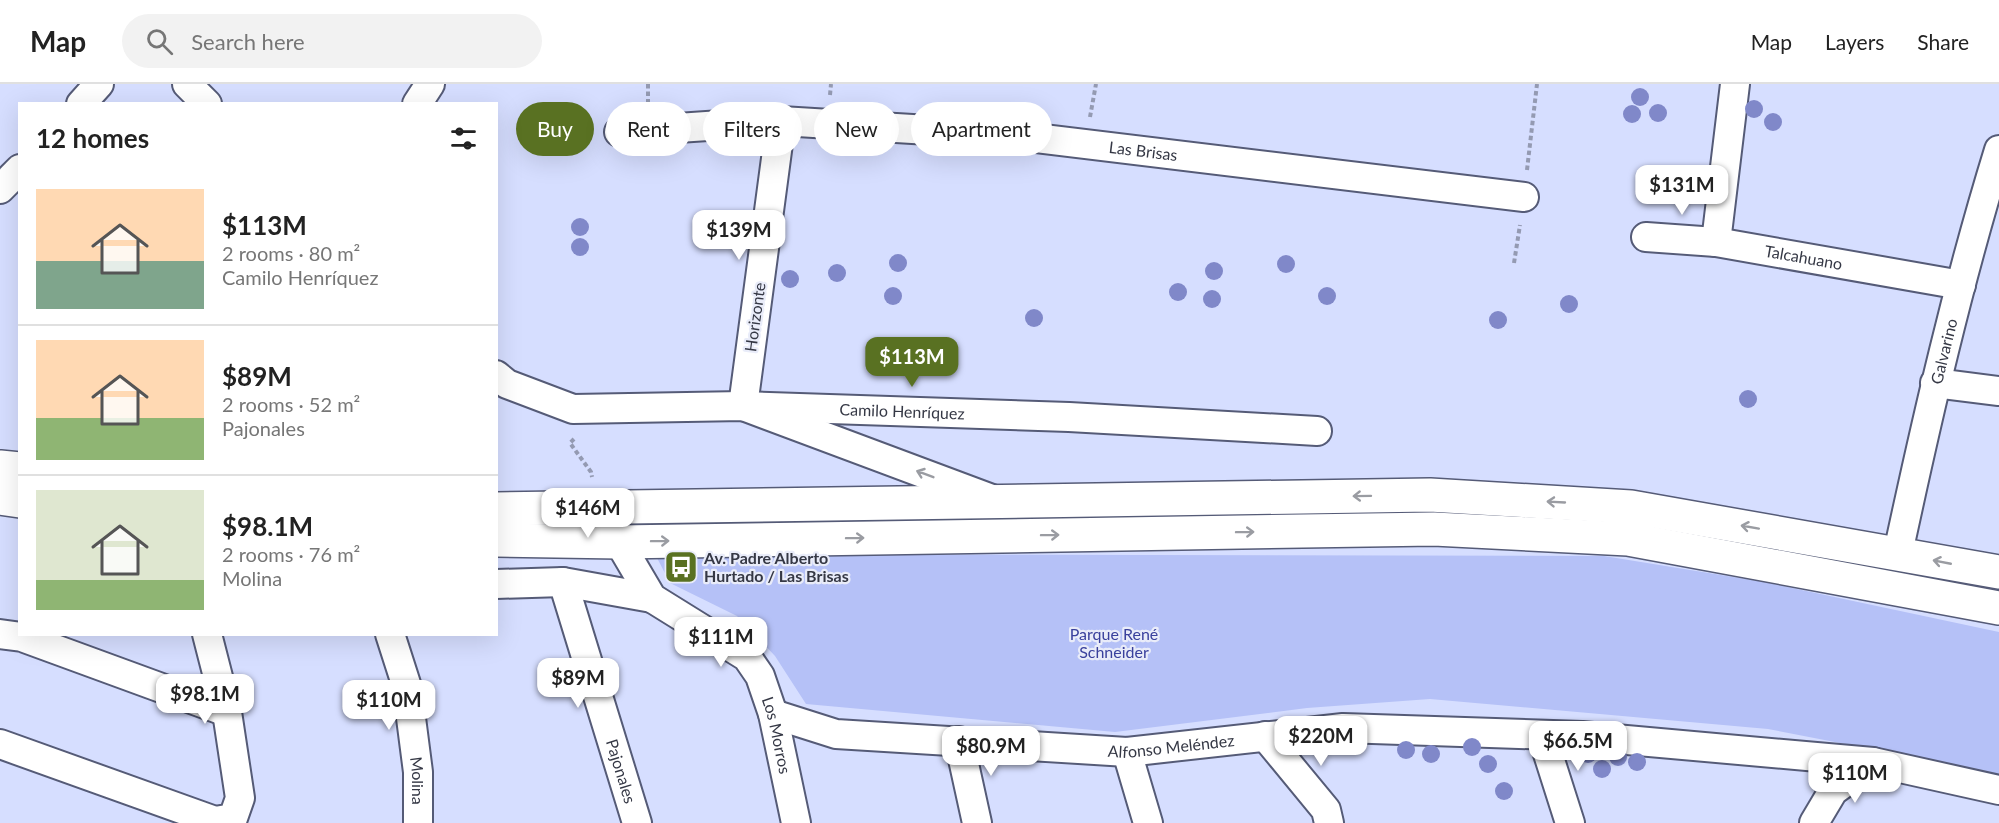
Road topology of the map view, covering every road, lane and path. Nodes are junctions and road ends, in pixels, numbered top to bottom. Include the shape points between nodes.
1 (99, 84) edge
2 (187, 84) edge
3 (430, 84) edge
4 (1735, 84) edge
5 (83, 102) edge
6 (205, 102) edge
7 (418, 102) edge
8 (802, 122) edge
9 (1999, 150) edge
10 (776, 156) edge
11 (18, 171) edge
12 (0, 189) edge
13 (1524, 197) dead end
14 (1992, 197) edge
15 (1646, 237) dead end
16 (1716, 242) junction
17 (1961, 285) junction
18 (498, 377) edge
19 (1935, 383) junction
20 (1999, 391) edge
21 (744, 406) junction
22 (595, 409) junction
23 (1317, 431) dead end
24 (0, 466) edge
25 (18, 469) edge
26 (591, 472) dead end
27 (0, 498) edge
28 (18, 501) edge
29 (999, 502) junction
30 (594, 508) junction
31 (498, 509) edge
32 (498, 540) edge
33 (619, 542) junction
34 (1898, 553) junction
35 (1999, 572) edge
36 (563, 582) junction
37 (498, 584) edge
38 (652, 598) junction
39 (1999, 608) edge
40 (0, 633) edge
41 (18, 635) edge
42 (22, 636) edge
43 (208, 636) edge
44 (391, 636) edge
45 (227, 712) junction
46 (773, 714) junction
47 (1542, 735) junction
48 (1265, 736) junction
49 (959, 741) junction
50 (0, 744) edge
51 (1127, 752) junction
52 (1873, 762) junction
53 (1999, 790) edge
54 (418, 823) edge
55 (637, 823) edge
56 (796, 823) edge
57 (977, 823) edge
58 (1148, 823) edge
59 (1329, 823) edge
60 (1570, 823) edge
61 (1814, 823) edge

1 - 5 street
2 - 6 street
3 - 7 street
4 - 16 street
8 - 13 street, Las Brisas via 1011,135
9 - 14 street, Galvarino
10 - 21 street, Horizonte
11 - 12 street
14 - 17 street, Galvarino
15 - 16 street, Talcahuano
16 - 17 street, Talcahuano
17 - 19 street, Galvarino
18 - 22 street, Camilo Henríquez via 507,384 573,409
19 - 20 street
19 - 34 street, Galvarino
21 - 22 street, Camilo Henríquez
21 - 23 street, Camilo Henríquez via 1069,417
29 -> 21 street
22 - 26 path via 595,415 570,443
24 - 25 main road
27 - 28 main road
29 - 30 main road
34 -> 29 main road via 1619,506 1430,495
30 - 31 main road
30 - 33 street, Los Morros
32 - 33 main road
33 - 38 street, Los Morros
33 -> 39 main road via 1434,529 1628,539
35 -> 34 main road
36 - 37 street
36 - 38 street
36 - 55 street, Pajonales
38 - 46 street, Los Morros via 747,657 760,676
40 - 41 street
42 - 45 street
43 - 45 street
44 - 54 street, Molina via 407,687 418,772
45 - 50 street via 240,798 233,818 215,821
46 - 49 street, Alfonso Meléndez via 836,734
46 - 56 street, Los Morros
47 - 48 street, Alfonso Meléndez via 1342,728
47 - 52 street, Alfonso Meléndez
47 - 60 street
48 - 51 street, Alfonso Meléndez
48 - 59 street via 1326,810
49 - 51 street, Alfonso Meléndez
49 - 57 street
51 - 58 street
52 - 53 street, Alfonso Meléndez
52 - 61 street via 1833,791

